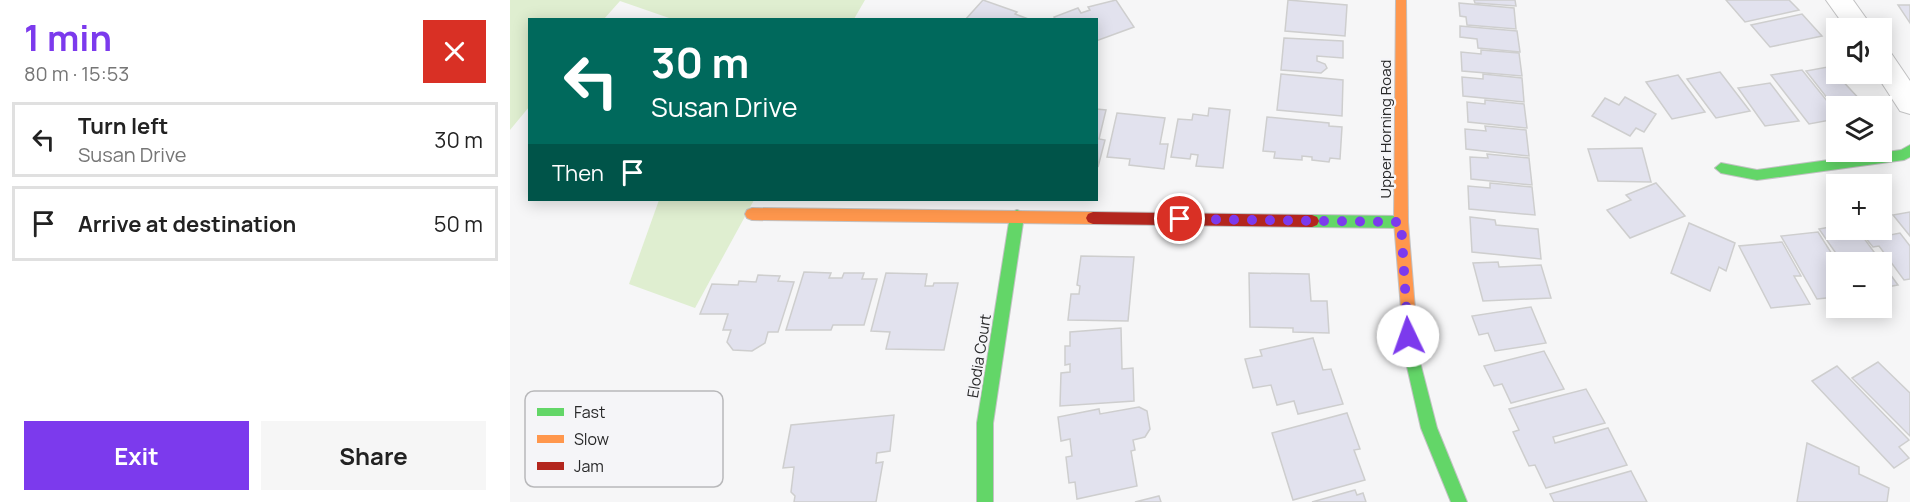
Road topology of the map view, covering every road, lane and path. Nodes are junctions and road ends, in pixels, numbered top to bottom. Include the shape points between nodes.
1 (1401, 0) edge
2 (1839, 0) edge
3 (1852, 18) edge
4 (1892, 76) edge
5 (1910, 103) edge
6 (1910, 150) edge
7 (1721, 168) dead end
8 (752, 214) dead end
9 (1017, 216) junction
10 (1401, 222) junction
11 (985, 502) edge
12 (1459, 502) edge

1 - 10 street, Upper Horning Road
2 - 3 street
4 - 5 street
6 - 7 street via 1904,156 1757,175
8 - 9 street
9 - 10 street
9 - 11 street, Elodia Court via 986,423
10 - 12 street, Upper Horning Road via 1408,336 1415,377 1429,428

